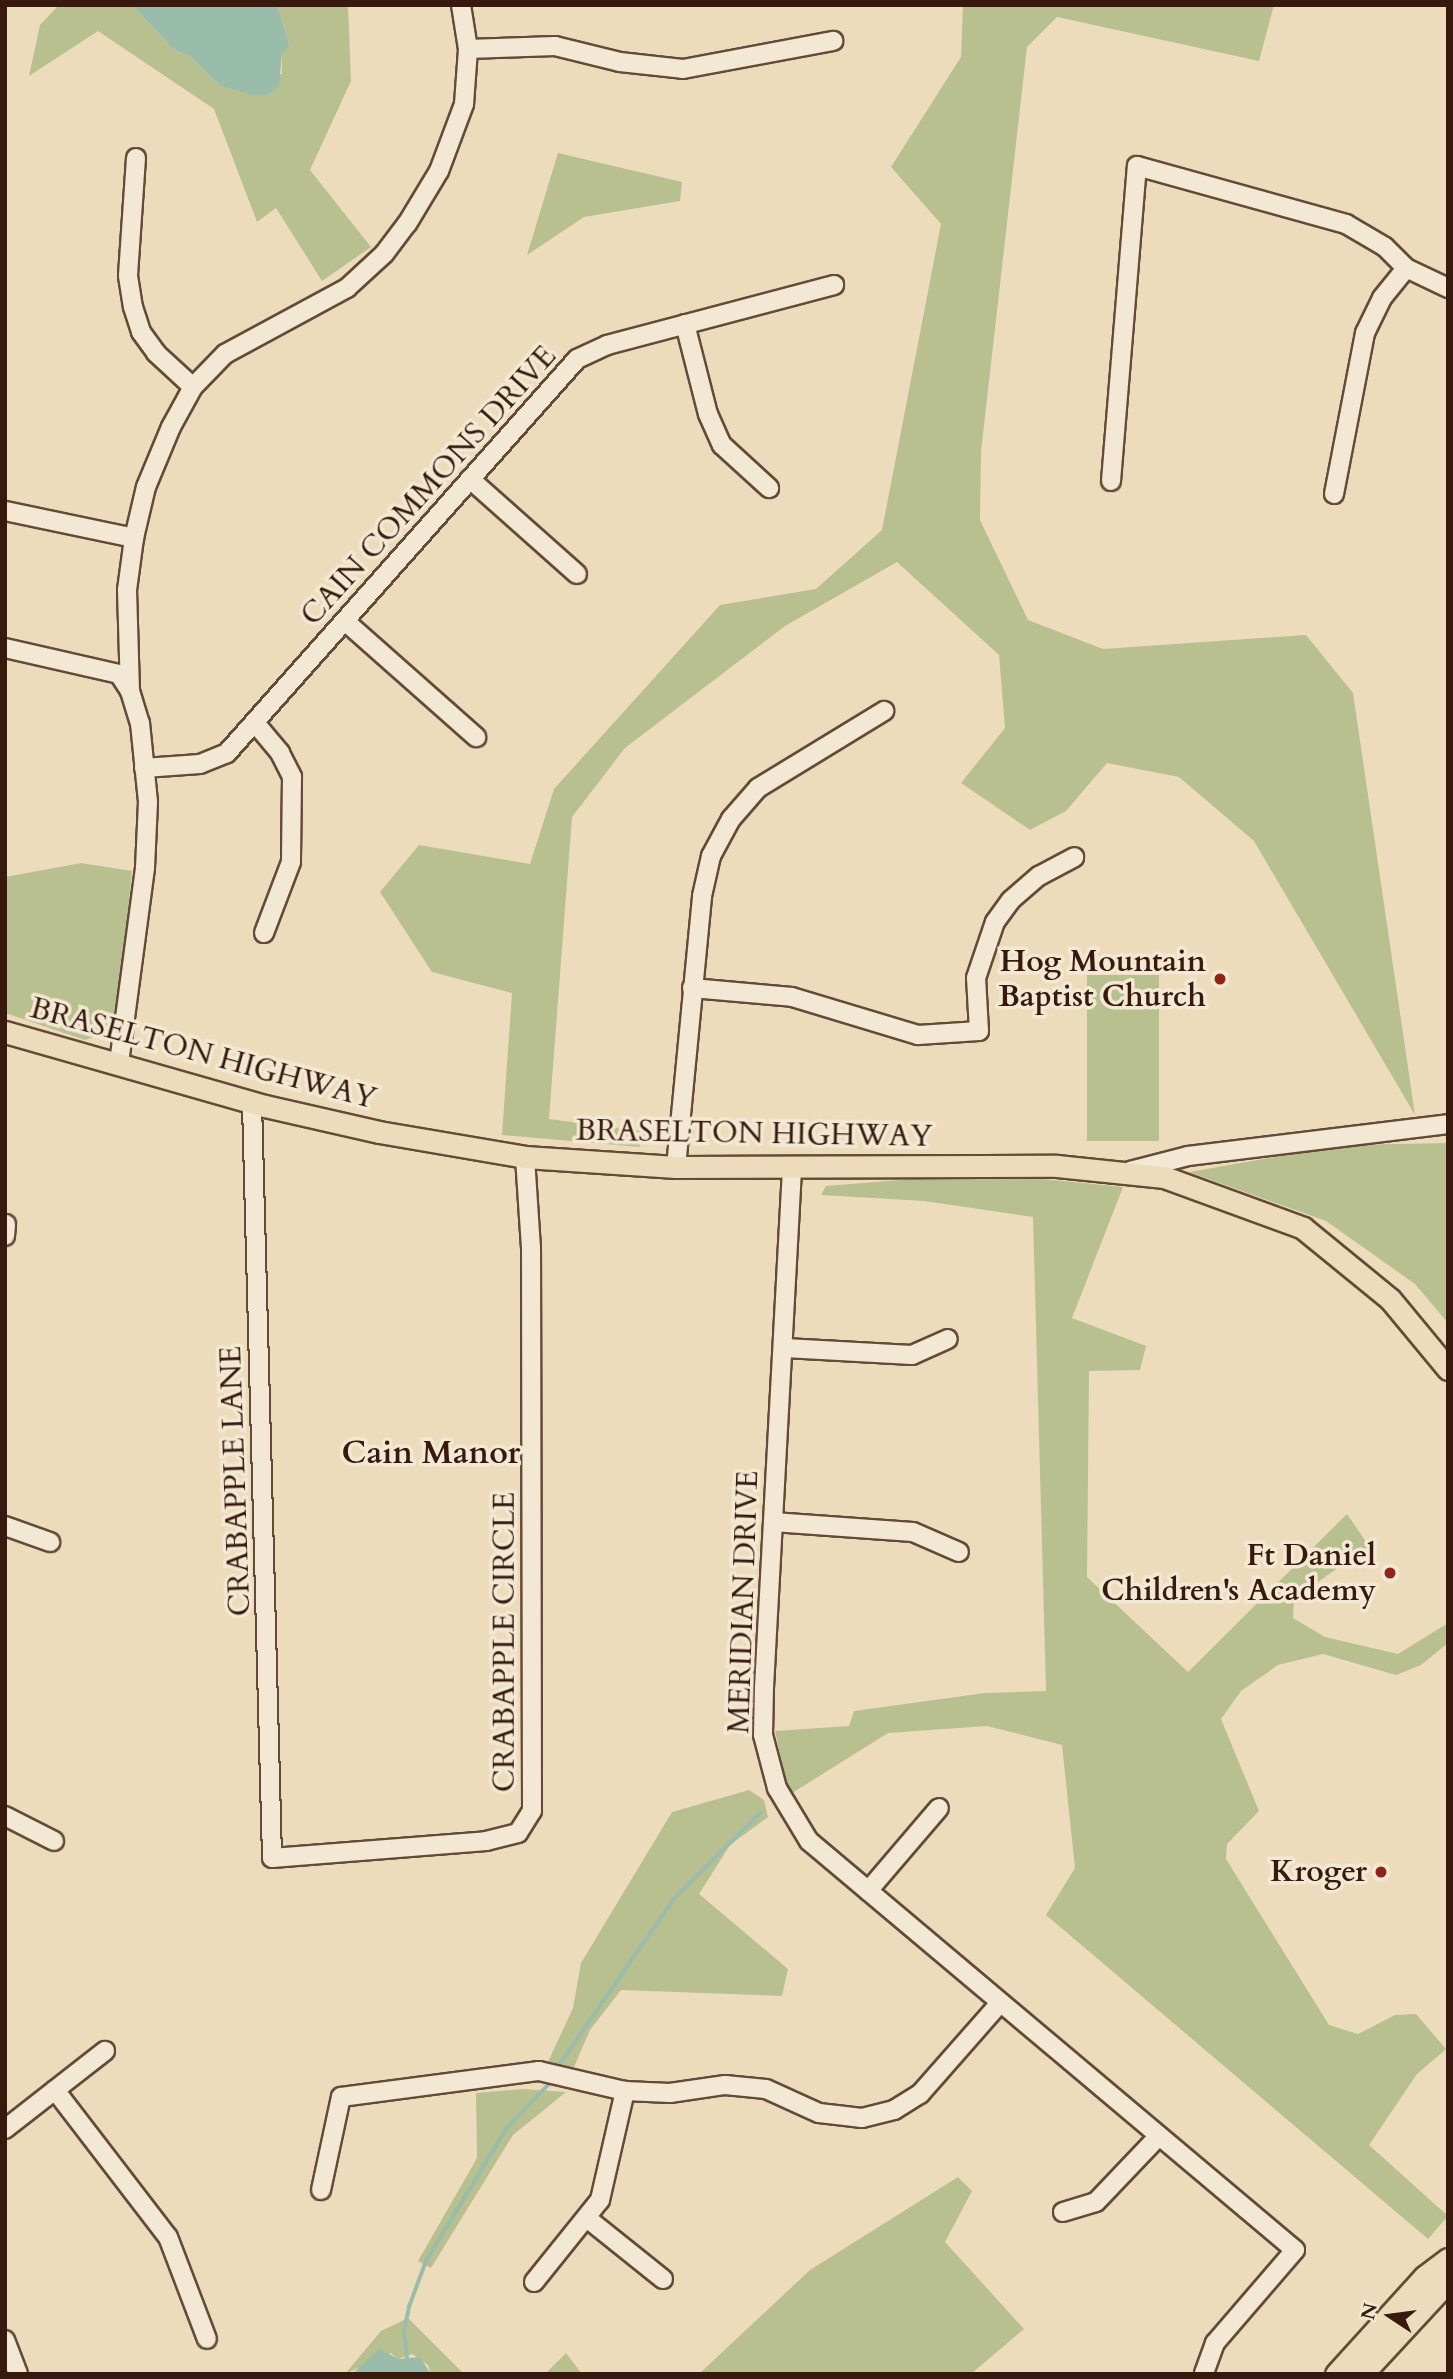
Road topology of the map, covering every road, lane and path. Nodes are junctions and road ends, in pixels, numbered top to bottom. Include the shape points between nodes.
1 (461, 5) edge
2 (833, 41) dead end
3 (468, 49) junction
4 (136, 158) dead end
5 (1406, 268) junction
6 (834, 285) dead end
7 (1448, 288) edge
8 (685, 324) junction
9 (193, 387) junction
10 (470, 479) junction
11 (1111, 481) dead end
12 (769, 488) dead end
13 (1335, 494) dead end
14 (5, 510) edge
15 (134, 538) junction
16 (577, 573) dead end
17 (346, 622) junction
18 (5, 649) edge
19 (130, 691) junction
20 (884, 710) dead end
21 (256, 723) junction
22 (476, 737) dead end
23 (144, 768) junction
24 (1074, 857) dead end
25 (264, 933) dead end
26 (692, 988) junction
27 (5, 1032) edge
28 (119, 1064) junction
29 (252, 1103) junction
30 (1448, 1124) edge
31 (525, 1157) junction
32 (676, 1167) junction
33 (792, 1169) junction
34 (1127, 1171) junction
35 (6, 1224) edge
36 (5, 1236) edge
37 (948, 1339) dead end
38 (785, 1348) junction
39 (1448, 1369) edge
40 (773, 1522) junction
41 (5, 1526) edge
42 (50, 1542) dead end
43 (959, 1552) dead end
44 (939, 1808) dead end
45 (5, 1816) edge
46 (54, 1841) dead end
47 (272, 1858) joint
48 (868, 1891) junction
49 (1000, 2003) junction
50 (105, 2050) dead end
51 (55, 2090) junction
52 (625, 2091) junction
53 (5, 2129) edge
54 (1157, 2138) junction
55 (321, 2190) dead end
56 (1063, 2212) dead end
57 (588, 2219) junction
58 (1448, 2259) edge
59 (1448, 2266) edge
60 (663, 2279) dead end
61 (534, 2282) dead end
62 (207, 2339) dead end
63 (5, 2340) edge
64 (18, 2374) edge
65 (1204, 2374) edge
66 (1336, 2374) edge
67 (1362, 2374) edge

1 - 3 street
2 - 3 street via 683,69 620,62 555,46
3 - 9 street via 464,104 452,143 407,224 384,254 346,288 225,354
4 - 9 street via 128,276 132,307 141,332 156,353
5 - 7 street
5 - 11 street via 1385,247 1346,223 1137,166
5 - 13 street via 1382,298 1365,333
6 - 8 street, CAIN COMMONS DRIVE
8 - 10 street, CAIN COMMONS DRIVE via 607,345 577,359
8 - 12 street via 708,414 722,445
9 - 15 street via 146,486
10 - 16 street
10 - 17 street, CAIN COMMONS DRIVE
14 - 15 street
15 - 19 street via 127,590
17 - 21 street, CAIN COMMONS DRIVE
17 - 22 street
18 - 19 street via 103,667 119,674
19 - 23 street
20 - 26 street via 758,788 731,819 712,856 702,896
21 - 23 street, CAIN COMMONS DRIVE via 227,753 200,764
21 - 25 street via 292,777 290,862
23 - 28 street via 145,868
24 - 26 street via 1039,876 1011,900 996,922 976,978 979,1031 918,1034 792,997
26 - 32 street
27 - 28 main road, BRASELTON HIGHWAY
28 - 29 main road, BRASELTON HIGHWAY
29 - 31 main road, BRASELTON HIGHWAY via 379,1132
29 - 47 street, CRABAPPLE LANE
30 - 34 street via 1188,1156
31 - 32 main road, BRASELTON HIGHWAY
31 - 47 street, CRABAPPLE CIRCLE via 531,1261 532,1811 518,1833 486,1841
32 - 33 main road, BRASELTON HIGHWAY
33 - 34 main road, BRASELTON HIGHWAY via 1057,1166
33 - 38 street, MERIDIAN DRIVE
34 - 39 main road, BRASELTON HIGHWAY via 1189,1184 1303,1228 1390,1299
35 - 36 street
37 - 38 street via 912,1355
38 - 40 street, MERIDIAN DRIVE
40 - 43 street via 913,1532
40 - 48 street, MERIDIAN DRIVE via 763,1735 771,1768 784,1806 808,1841
41 - 42 street
44 - 48 street
45 - 46 street
48 - 49 street, MERIDIAN DRIVE
49 - 52 street via 920,2094 894,2110 862,2118 819,2113 766,2090 725,2085 670,2093
49 - 54 street, MERIDIAN DRIVE
50 - 51 street
51 - 53 street
51 - 62 street via 168,2237
52 - 55 street via 538,2071 341,2097
52 - 57 street via 608,2177
54 - 56 street via 1096,2202
54 - 65 street, MERIDIAN DRIVE via 1296,2250 1215,2343
57 - 60 street
57 - 61 street
58 - 66 main road via 1424,2277
59 - 67 main road via 1438,2292
63 - 64 street

